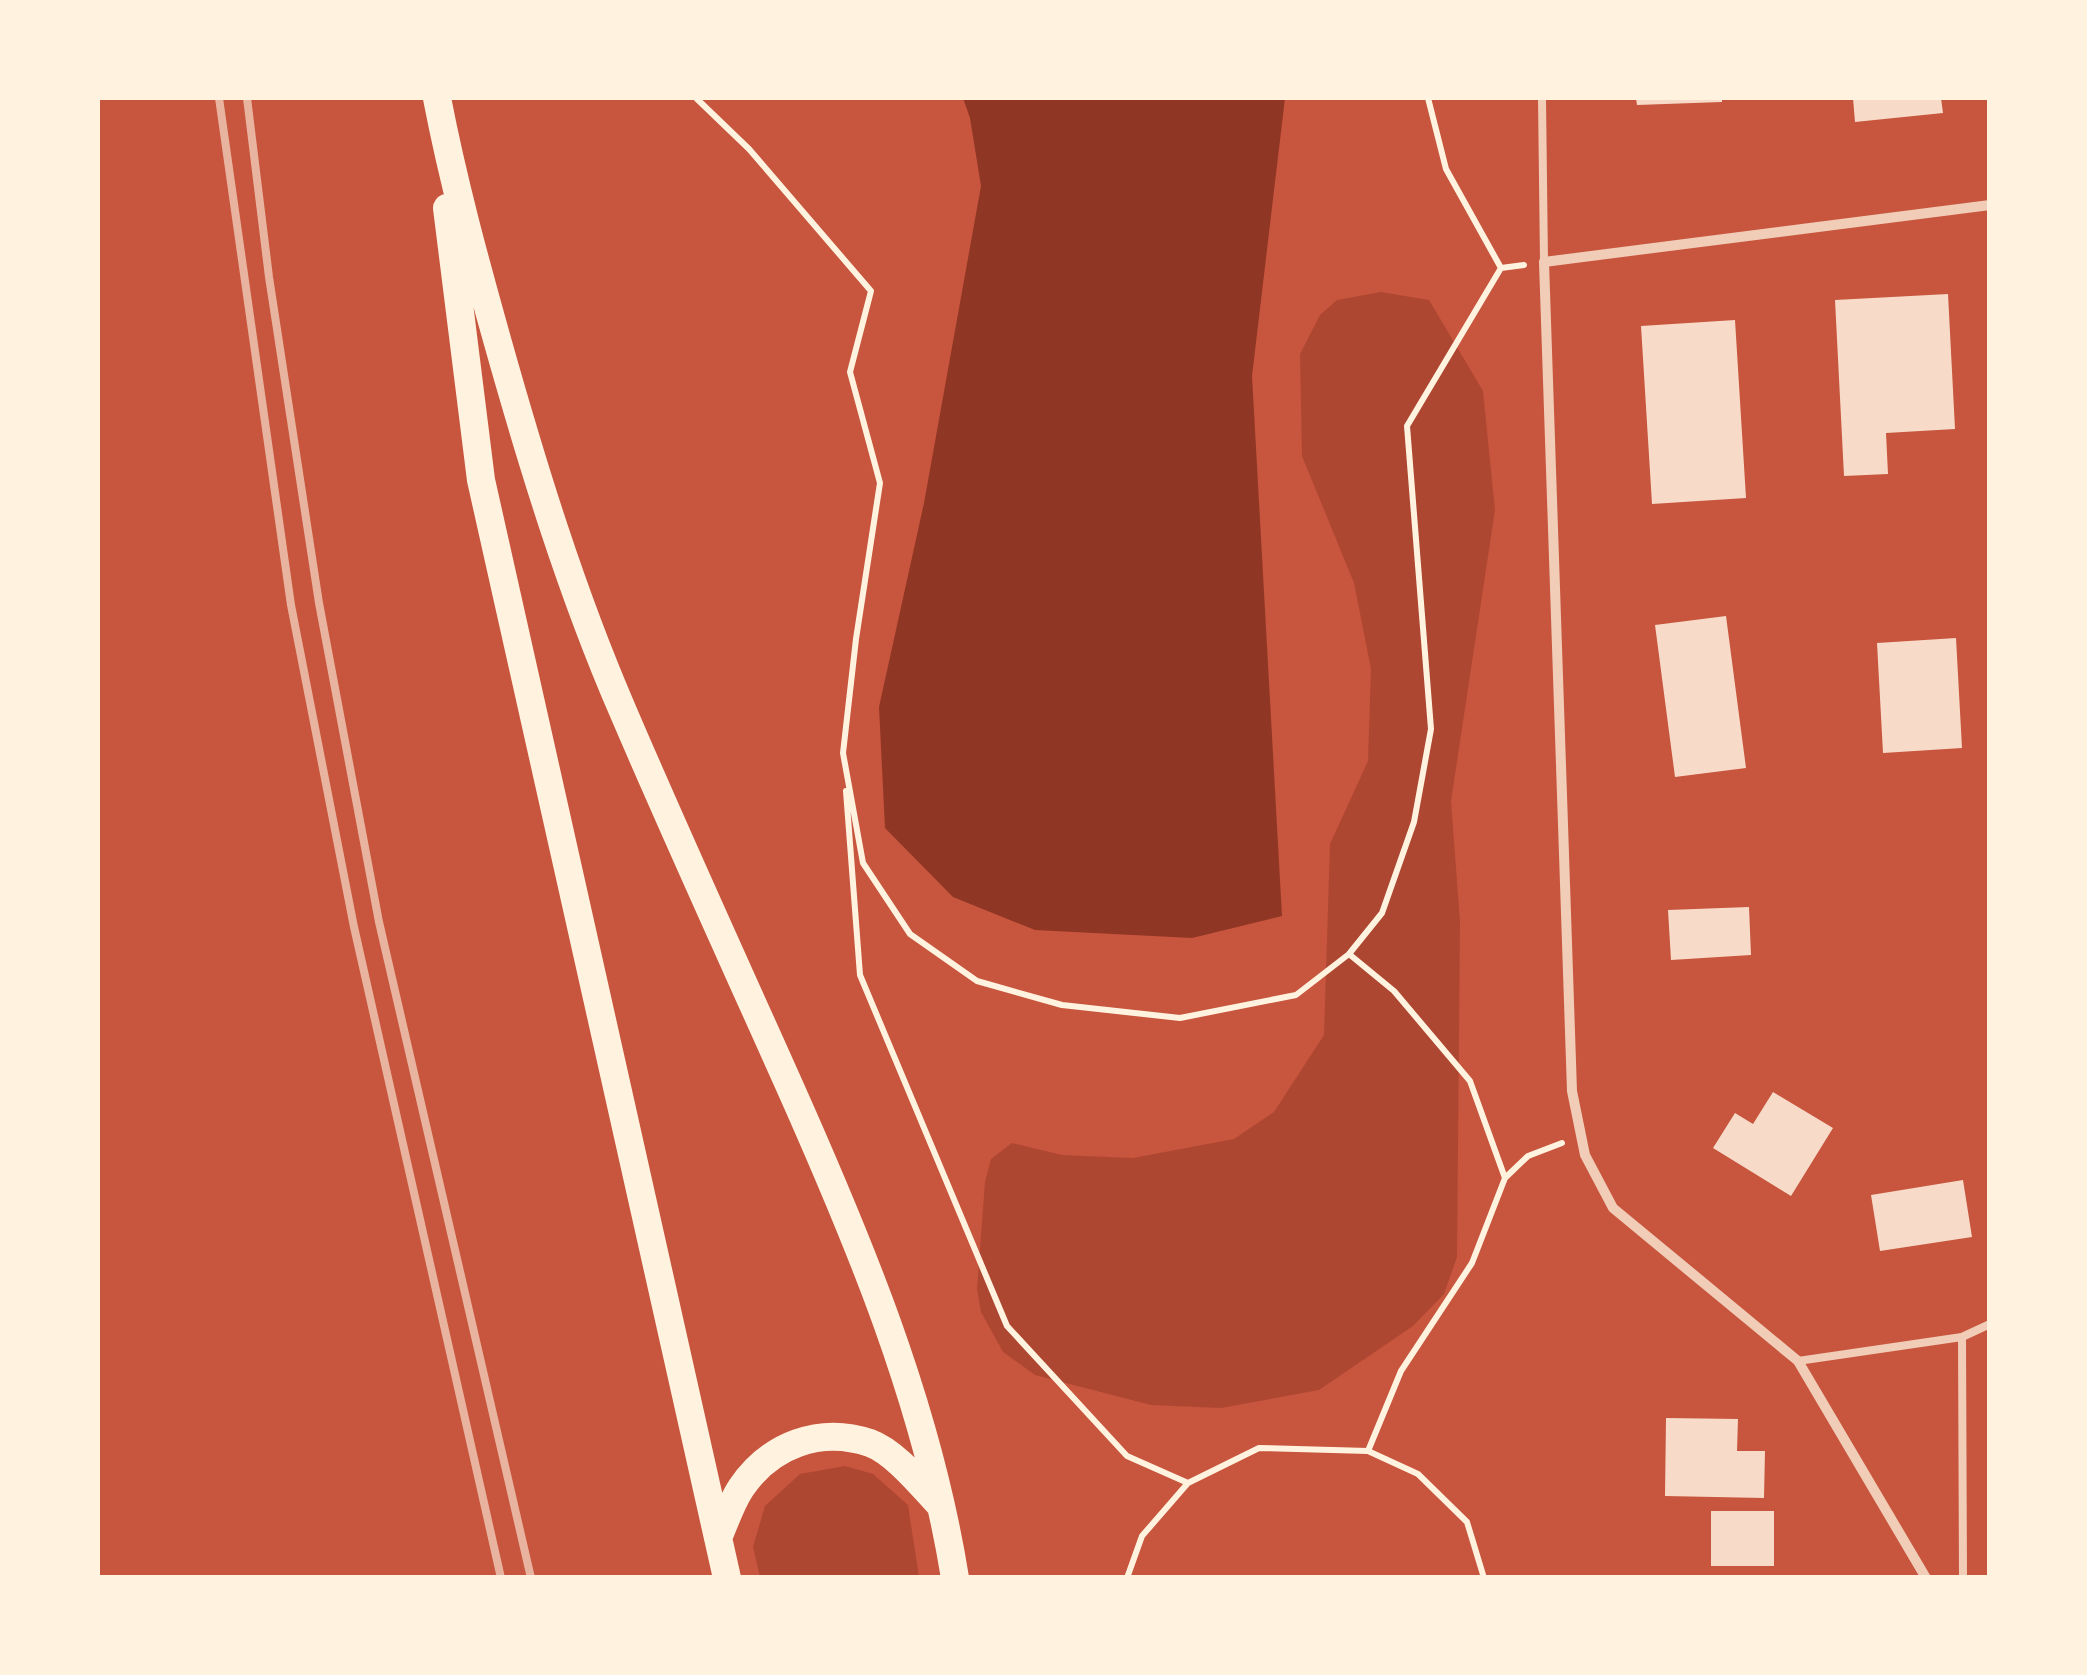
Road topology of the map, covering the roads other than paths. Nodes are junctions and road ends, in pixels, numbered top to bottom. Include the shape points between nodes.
1 (436, 98) edge
2 (1542, 98) edge
3 (1990, 205) edge
4 (1544, 262) junction
5 (1990, 1324) edge
6 (1962, 1338) junction
7 (1798, 1361) junction
8 (944, 1510) junction
9 (718, 1538) junction
10 (727, 1578) edge
11 (955, 1578) edge
12 (1926, 1578) edge
13 (1963, 1578) edge

1 - 8 highway via 522,427 562,551 620,706 830,1176 905,1372
1 - 9 highway via 481,480
2 - 4 lane
3 - 4 street
4 - 7 street via 1572,1091 1586,1155 1613,1208
5 - 6 lane
6 - 7 lane
6 - 13 lane
7 - 12 street
8 - 9 highway via 872,1444 821,1435 774,1452 740,1489
8 - 11 highway
9 - 10 highway

